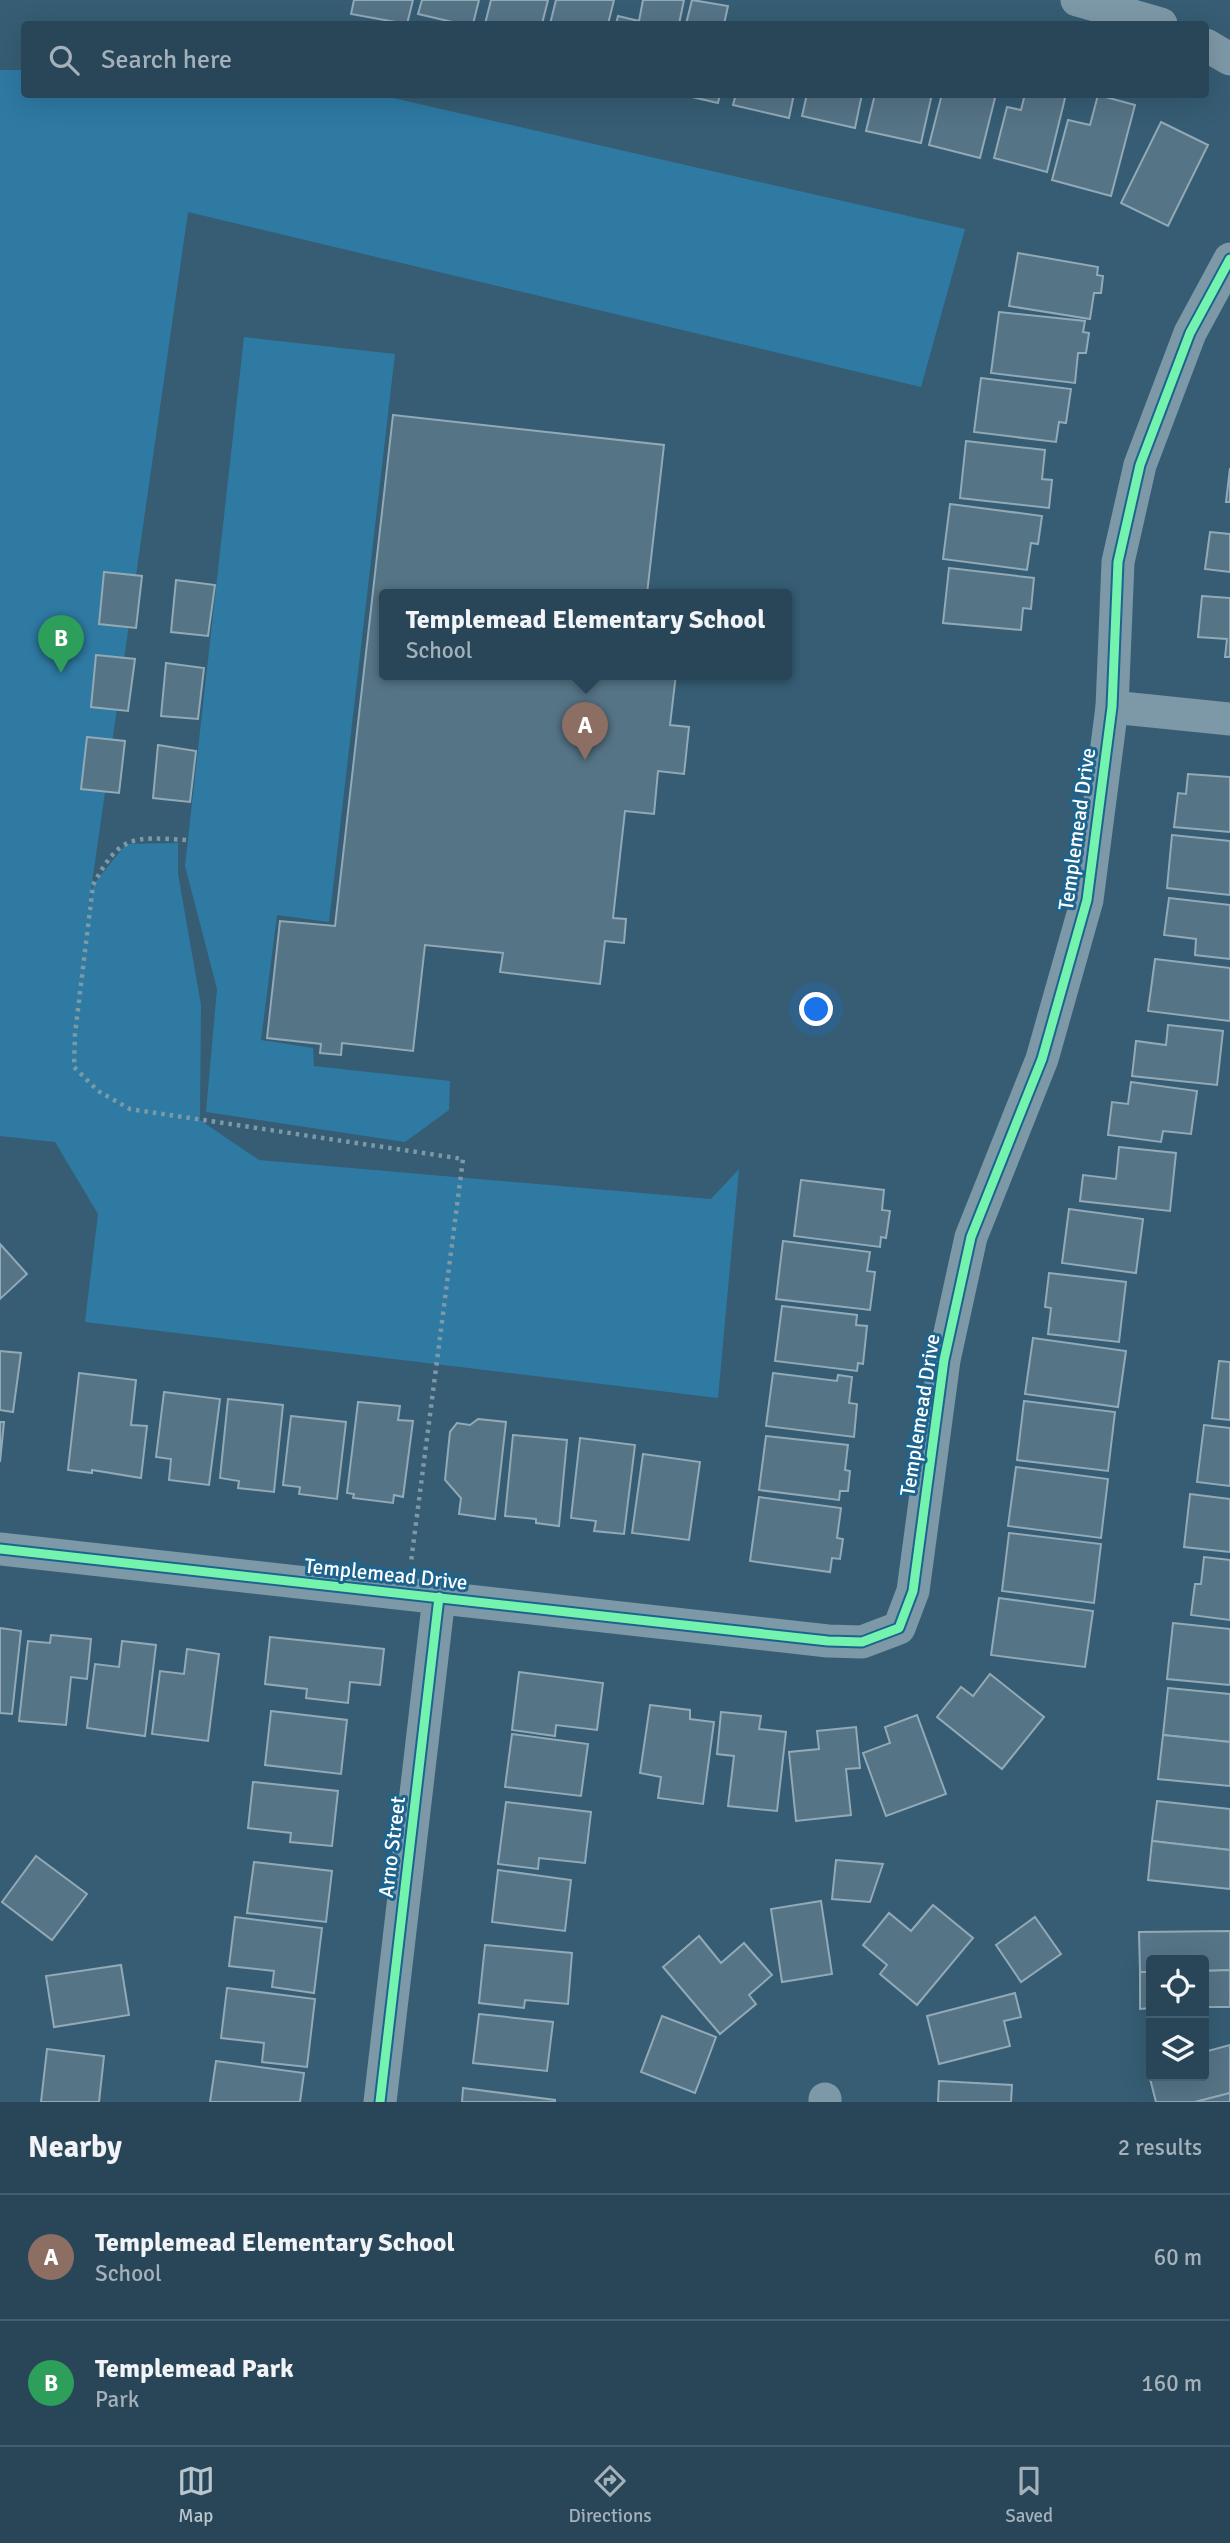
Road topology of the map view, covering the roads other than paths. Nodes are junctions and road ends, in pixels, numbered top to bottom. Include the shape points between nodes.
1 (1077, 0) edge
2 (1150, 21) edge
3 (1209, 47) edge
4 (1230, 59) edge
5 (1230, 259) edge
6 (1112, 706) junction
7 (1230, 719) edge
8 (0, 1549) edge
9 (439, 1597) junction
10 (380, 2102) edge

1 - 2 street
3 - 4 street
5 - 6 street, Templemead Drive via 1190,333 1140,465 1118,562
6 - 7 street
6 - 9 street, Templemead Drive via 1087,900 1042,1059 971,1237 944,1360 913,1591 898,1628 862,1642 828,1641
8 - 9 street, Templemead Drive
9 - 10 street, Arno Street

